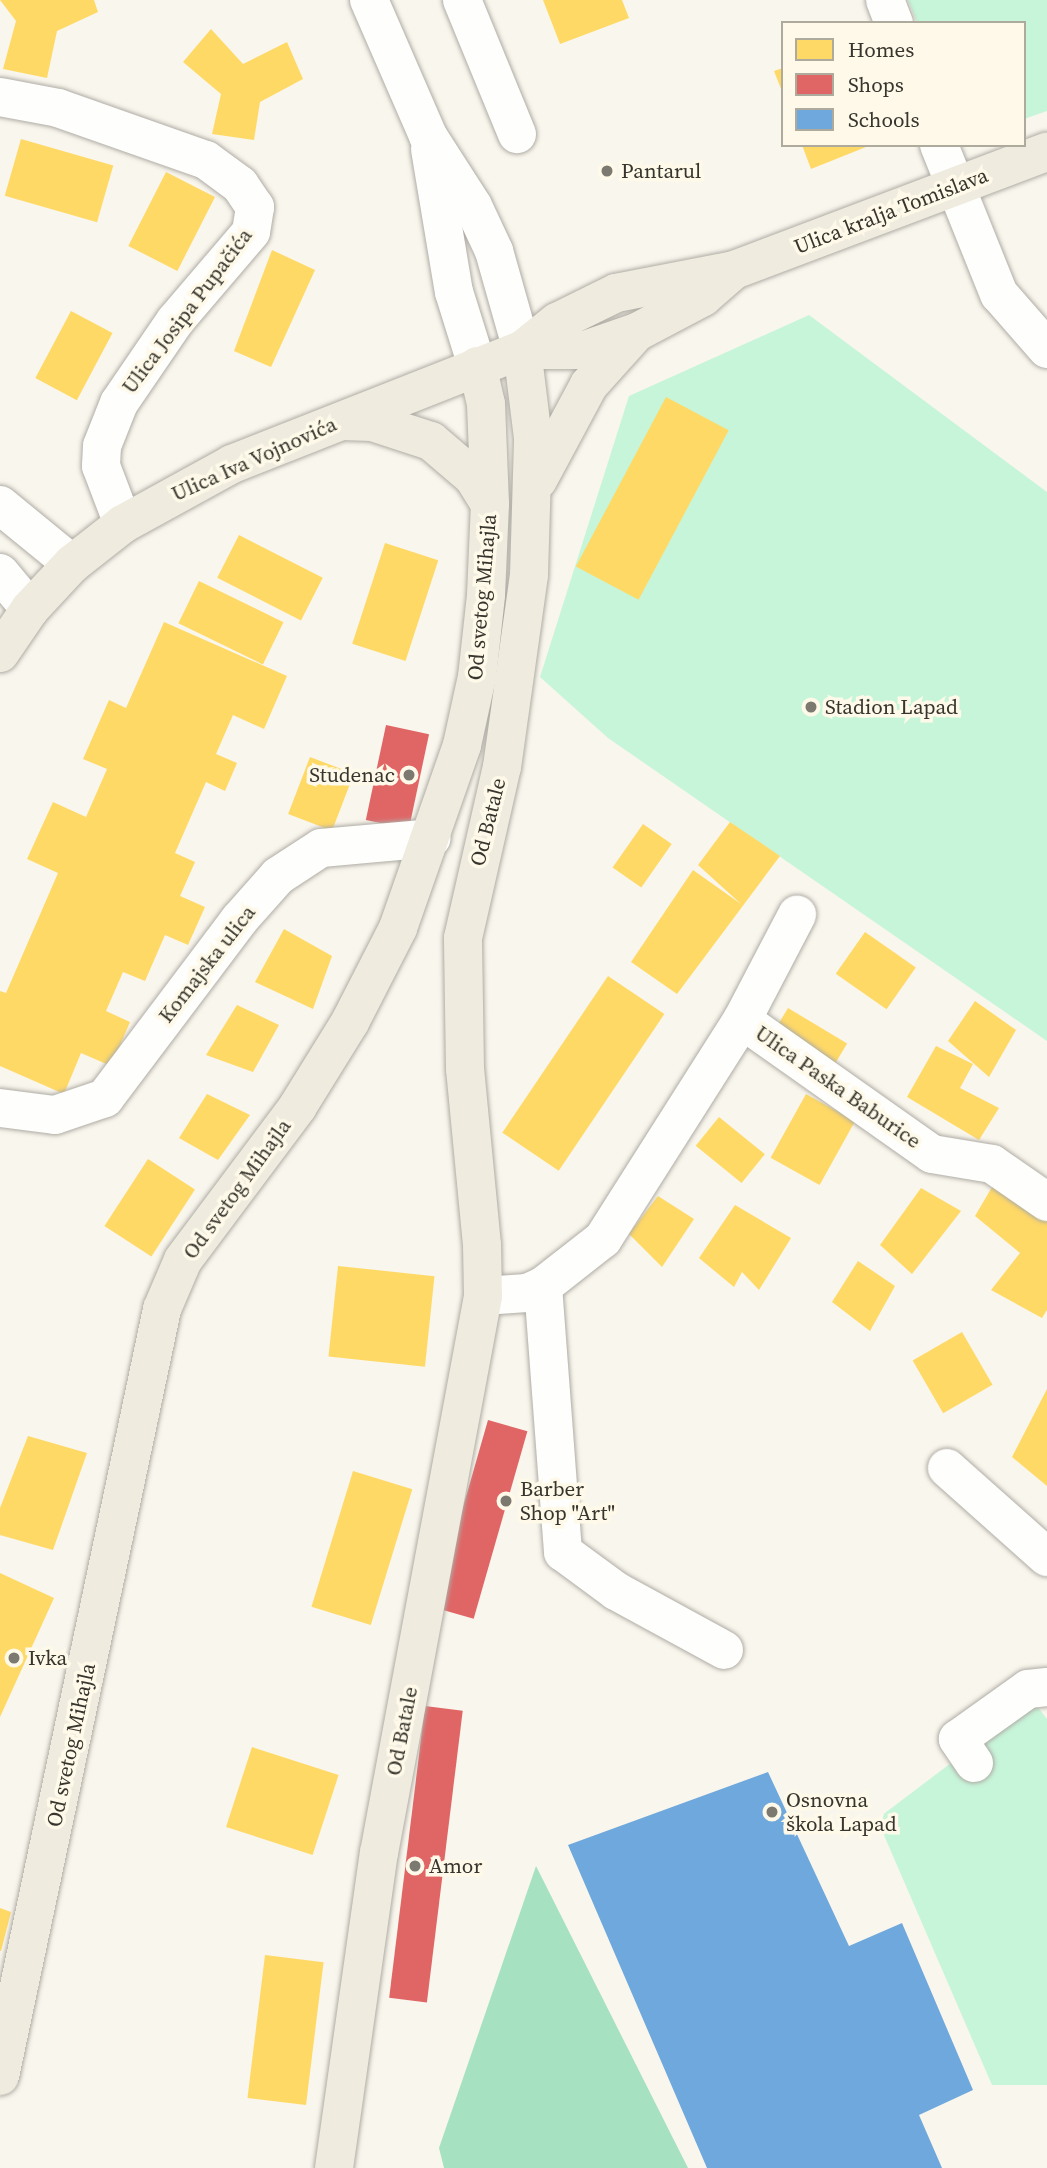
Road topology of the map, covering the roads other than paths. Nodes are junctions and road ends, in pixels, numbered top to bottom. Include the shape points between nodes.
1 (369, 0) edge
2 (462, 0) edge
3 (885, 0) edge
4 (893, 21) edge
5 (0, 97) edge
6 (517, 134) dead end
7 (428, 136) junction
8 (940, 147) edge
9 (1047, 152) edge
10 (954, 187) junction
11 (734, 270) junction
12 (637, 332) junction
13 (1047, 349) edge
14 (522, 350) junction
15 (477, 366) junction
16 (335, 421) junction
17 (533, 491) junction
18 (490, 504) junction
19 (0, 505) edge
20 (123, 524) junction
21 (72, 564) junction
22 (0, 573) edge
23 (30, 609) junction
24 (0, 653) edge
25 (432, 838) junction
26 (797, 915) dead end
27 (742, 1020) junction
28 (0, 1108) edge
29 (1047, 1202) edge
30 (543, 1286) junction
31 (483, 1296) junction
32 (947, 1468) dead end
33 (1047, 1557) edge
34 (724, 1650) dead end
35 (1047, 1687) edge
36 (974, 1763) dead end
37 (9, 1993) edge
38 (0, 2076) edge
39 (334, 2168) edge

1 - 7 street
2 - 6 street
3 - 4 street
5 - 20 street, Ulica Josipa Pupačića via 58,108 206,160 240,185 255,207 251,232 175,321 119,403 102,446 101,466
7 - 14 street via 473,206 494,251
7 - 15 street via 454,292
8 - 10 street
9 - 10 main road, Ulica kralja Tomislava
10 - 11 main road, Ulica kralja Tomislava
10 - 13 street via 999,294
11 - 12 main road, Ulica kralja Tomislava via 703,297
11 - 14 main road, Ulica kralja Tomislava via 616,293 557,322
12 - 14 main road, Ulica kralja Tomislava via 585,349
12 - 17 main road via 611,355 582,396
14 - 15 main road
14 - 17 main road, Od Batale via 533,438
15 - 16 main road, Ulica Iva Vojnovića
15 - 18 main road, Od svetog Mihajla via 486,404
16 - 18 main road via 372,422 431,441 457,460
16 - 20 main road, Ulica Iva Vojnovića via 232,464
17 - 31 main road, Od Batale via 518,677 463,938 465,1069
18 - 25 main road, Od svetog Mihajla via 477,677 462,745
19 - 21 street
20 - 21 main road, Ulica Iva Vojnovića
21 - 23 main road, Ulica Iva Vojnovića
22 - 23 street
23 - 24 main road, Ulica Iva Vojnovića
25 - 28 street, Komajska ulica via 321,848 278,876 239,920 105,1098 55,1115
25 - 37 main road, Od svetog Mihajla via 398,928 350,1023 298,1106 183,1261 162,1309
26 - 27 street
27 - 29 street, Ulica Paska Baburice via 932,1154 992,1164
27 - 30 street via 603,1239
30 - 31 street via 527,1293
30 - 34 street via 563,1552 617,1591
31 - 39 main road, Od Batale via 379,1853
32 - 33 street
35 - 36 street via 1028,1689 958,1740
37 - 38 main road, Od svetog Mihajla

